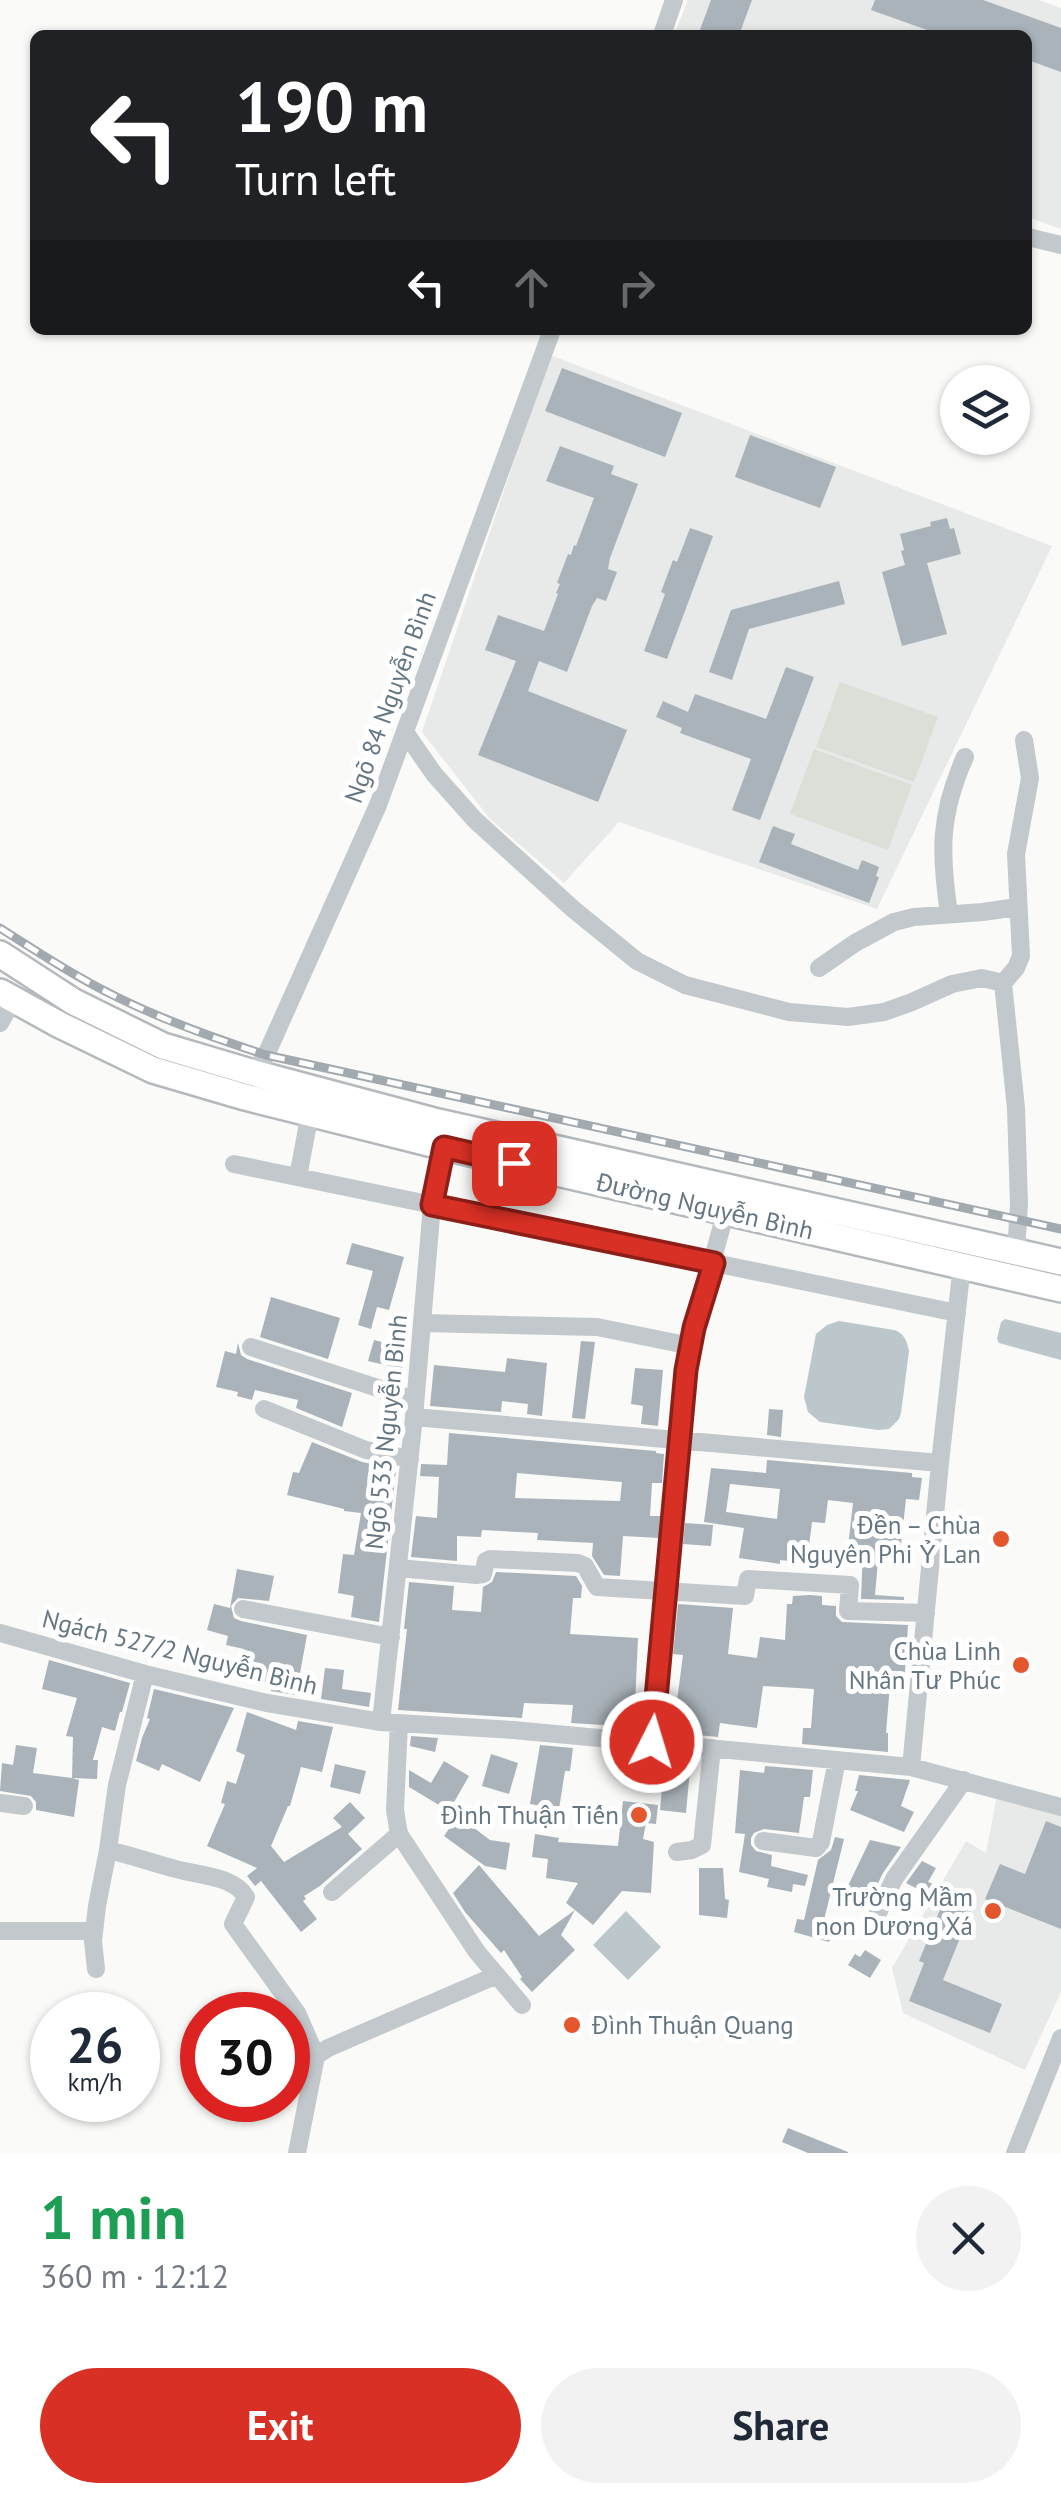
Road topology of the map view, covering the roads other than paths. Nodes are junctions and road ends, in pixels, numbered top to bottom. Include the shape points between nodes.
1 (674, 0) edge
2 (664, 30) edge
3 (1032, 238) edge
4 (1061, 244) edge
5 (550, 335) edge
6 (405, 732) junction
7 (1024, 740) dead end
8 (965, 758) dead end
9 (1017, 907) junction
10 (949, 914) junction
11 (0, 954) edge
12 (820, 968) dead end
13 (1003, 983) junction
14 (6, 996) edge
15 (0, 1023) edge
16 (254, 1073) junction
17 (310, 1113) junction
18 (444, 1147) junction
19 (234, 1164) dead end
20 (298, 1178) junction
21 (432, 1205) junction
22 (726, 1211) junction
23 (1016, 1252) junction
24 (1061, 1262) edge
25 (714, 1263) junction
26 (962, 1265) junction
27 (1061, 1289) edge
28 (956, 1313) junction
29 (422, 1323) junction
30 (691, 1346) junction
31 (251, 1347) dead end
32 (264, 1409) dead end
33 (415, 1409) junction
34 (678, 1440) junction
35 (410, 1459) junction
36 (940, 1463) junction
37 (398, 1568) junction
38 (665, 1592) junction
39 (244, 1609) dead end
40 (926, 1614) junction
41 (0, 1633) edge
42 (391, 1637) junction
43 (145, 1674) junction
44 (390, 1722) junction
45 (652, 1742) junction
46 (712, 1748) junction
47 (837, 1760) junction
48 (912, 1766) junction
49 (964, 1780) junction
50 (0, 1803) edge
51 (24, 1806) dead end
52 (1061, 1807) edge
53 (399, 1834) junction
54 (762, 1841) dead end
55 (108, 1850) junction
56 (676, 1852) dead end
57 (332, 1892) dead end
58 (872, 1926) dead end
59 (94, 1930) junction
60 (0, 1931) edge
61 (96, 1969) dead end
62 (496, 1975) junction
63 (522, 2005) dead end
64 (1061, 2038) edge
65 (316, 2056) junction
66 (297, 2153) edge
67 (1015, 2153) edge

1 - 2 street
3 - 4 street
5 - 6 street, Ngõ 84 Nguyễn Bình
6 - 13 street via 475,820 637,961 685,985 789,1012 848,1017 884,1012 952,984 982,978
6 - 16 street, Ngõ 84 Nguyễn Bình
7 - 9 street via 1030,778 1016,854
8 - 10 street via 942,830
9 - 10 street
9 - 13 street via 1021,956
10 - 12 street via 894,922
11 - 16 highway, Đường Nguyễn Bình via 74,1002 163,1046
13 - 23 street via 1016,1108
14 - 15 street
14 - 17 highway, Đường Nguyễn Bình via 154,1070
16 - 23 highway, Đường Nguyễn Bình via 438,1122
17 - 18 highway, Đường Nguyễn Bình
17 - 20 street
18 - 21 street, Ngõ 533 Nguyễn Bình
18 - 22 highway, Đường Nguyễn Bình
19 - 20 street
20 - 21 street
21 - 25 street
21 - 29 street, Ngõ 533 Nguyễn Bình
22 - 25 street
22 - 26 highway, Đường Nguyễn Bình
23 - 24 highway, Đường Nguyễn Bình
25 - 28 street
25 - 30 street
26 - 27 highway, Đường Nguyễn Bình
26 - 28 street
28 - 36 street
29 - 30 street via 597,1327
29 - 33 street, Ngõ 533 Nguyễn Bình
30 - 34 street
31 - 33 street
32 - 35 street via 366,1450
33 - 34 street
33 - 35 street, Ngõ 533 Nguyễn Bình
34 - 36 street
34 - 38 street
35 - 37 street, Ngõ 533 Nguyễn Bình
36 - 40 street
37 - 38 street via 476,1576 490,1559 578,1564 598,1587
37 - 42 street, Ngõ 533 Nguyễn Bình
38 - 40 street via 745,1596 748,1579 850,1585 848,1611
38 - 45 street
39 - 42 street
40 - 48 street
41 - 43 street, Ngách 527/2 Nguyễn Bình
42 - 44 street, Ngõ 533 Nguyễn Bình
43 - 44 street, Ngách 527/2 Nguyễn Bình via 266,1703
43 - 55 street
44 - 45 street, Ngách 527/2 Nguyễn Bình
44 - 53 street, Ngõ 533 Nguyễn Bình
45 - 46 street, Ngách 527/2 Nguyễn Bình
46 - 47 street, Ngách 527/2 Nguyễn Bình
46 - 56 street via 702,1845
47 - 48 street, Ngách 527/2 Nguyễn Bình
47 - 54 street via 816,1848
48 - 49 street, Ngách 527/2 Nguyễn Bình
49 - 52 street, Ngách 527/2 Nguyễn Bình
49 - 58 street via 894,1879
50 - 51 street
53 - 57 street
53 - 62 street, Ngõ 533 Nguyễn Bình
55 - 59 street
55 - 65 street via 243,1891 233,1924 297,2013
59 - 60 street
59 - 61 street
62 - 63 street, Ngõ 533 Nguyễn Bình
62 - 65 street
64 - 67 street
65 - 66 street

